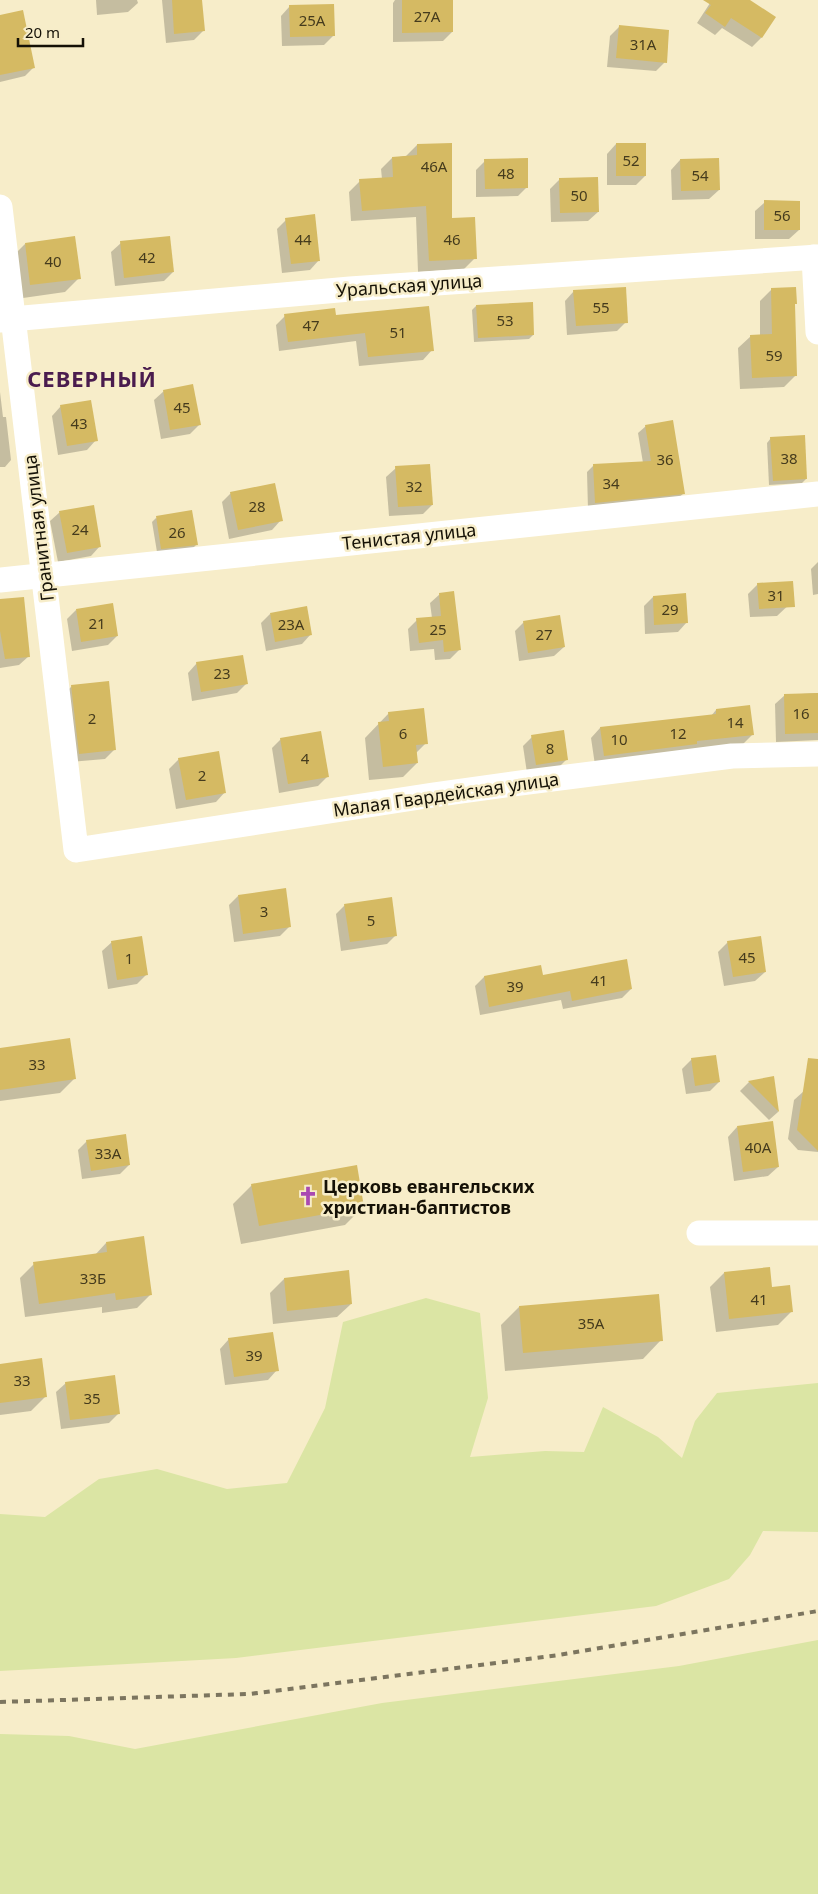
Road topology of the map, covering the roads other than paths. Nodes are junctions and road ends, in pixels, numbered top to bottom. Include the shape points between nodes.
1 (0, 207) edge
2 (816, 257) edge
3 (7, 319) edge
4 (818, 332) edge
5 (818, 494) edge
6 (44, 576) junction
7 (0, 580) edge
8 (818, 754) edge
9 (76, 850) joint
10 (699, 1233) dead end
11 (818, 1233) edge

1 - 3 street, Гранитная улица
2 - 3 street, Уральская улица via 350,289
2 - 4 street
3 - 6 street, Гранитная улица
5 - 6 street, Тенистая улица
6 - 7 street, Тенистая улица
6 - 9 street, Гранитная улица
8 - 9 street, Малая Гвардейская улица via 732,756 537,781
10 - 11 street

